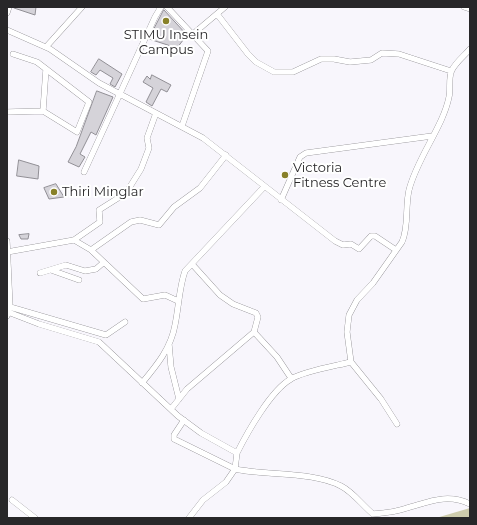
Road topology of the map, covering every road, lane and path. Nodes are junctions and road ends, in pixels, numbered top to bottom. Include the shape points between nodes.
1 (9, 7) edge
2 (82, 7) edge
3 (161, 7) edge
4 (167, 7) edge
5 (223, 7) edge
6 (464, 7) edge
7 (470, 9) edge
8 (7, 13) edge
9 (216, 14) junction
10 (7, 30) edge
11 (193, 34) junction
12 (46, 47) junction
13 (470, 49) edge
14 (14, 54) dead end
15 (46, 69) junction
16 (451, 71) junction
17 (120, 95) junction
18 (43, 111) junction
19 (7, 112) edge
20 (156, 113) junction
21 (182, 126) junction
22 (432, 136) junction
23 (226, 155) junction
24 (84, 172) dead end
25 (264, 187) junction
26 (281, 200) junction
27 (74, 240) junction
28 (7, 241) edge
29 (91, 250) junction
30 (396, 250) junction
31 (8, 252) edge
32 (103, 263) junction
33 (192, 264) junction
34 (51, 270) junction
35 (40, 273) dead end
36 (8, 278) edge
37 (79, 280) dead end
38 (178, 301) junction
39 (8, 312) edge
40 (125, 322) dead end
41 (254, 332) junction
42 (169, 343) junction
43 (351, 362) junction
44 (292, 378) junction
45 (142, 382) junction
46 (179, 399) junction
47 (171, 409) junction
48 (184, 420) junction
49 (397, 424) dead end
50 (237, 453) junction
51 (235, 469) junction
52 (12, 500) dead end
53 (470, 504) edge
54 (35, 518) edge
55 (189, 518) edge

1 - 8 street
2 - 12 street
3 - 17 street
4 - 11 street
5 - 9 street
6 - 7 street
9 - 11 street
9 - 16 street via 252,58 274,72 293,72 321,59 350,62 371,60 382,53 399,54
10 - 12 street
11 - 21 street via 208,50
12 - 17 street
13 - 16 street
14 - 15 street via 37,62
15 - 18 street
15 - 18 street via 89,102 77,132
16 - 22 street via 445,111
17 - 20 street
17 - 24 street
18 - 19 street
20 - 21 street
20 - 27 street via 147,138 149,148 146,157 126,193 99,210 100,222
21 - 23 street
22 - 26 street via 306,153 300,157
22 - 30 street via 410,190 405,236
23 - 25 street
23 - 29 street via 200,188 174,207 161,224 140,220 131,222
25 - 26 street
25 - 33 street
26 - 30 street via 335,241 351,244 359,249 371,236 375,236
27 - 29 street
27 - 31 street
28 - 31 street
29 - 32 street
30 - 43 street via 357,300 349,315
31 - 36 street
32 - 34 street via 96,269 85,271 66,265
32 - 38 street via 142,299 165,295
33 - 38 street via 185,270
33 - 41 street via 220,295 257,315
34 - 35 street via 43,270
34 - 37 street
36 - 39 street
38 - 42 street via 175,326
39 - 40 street via 106,335
39 - 45 street via 99,342
41 - 44 street
41 - 46 street via 217,362
42 - 45 street via 162,359
42 - 46 street
43 - 44 street
43 - 49 street via 381,399
44 - 50 street via 283,385 254,422
45 - 47 street
46 - 47 street
47 - 48 street
48 - 50 street via 201,433
48 - 51 street via 174,439
50 - 51 street
51 - 53 street via 310,477 340,486 373,514 406,509 440,498
51 - 55 street via 226,482 203,500
52 - 54 street

